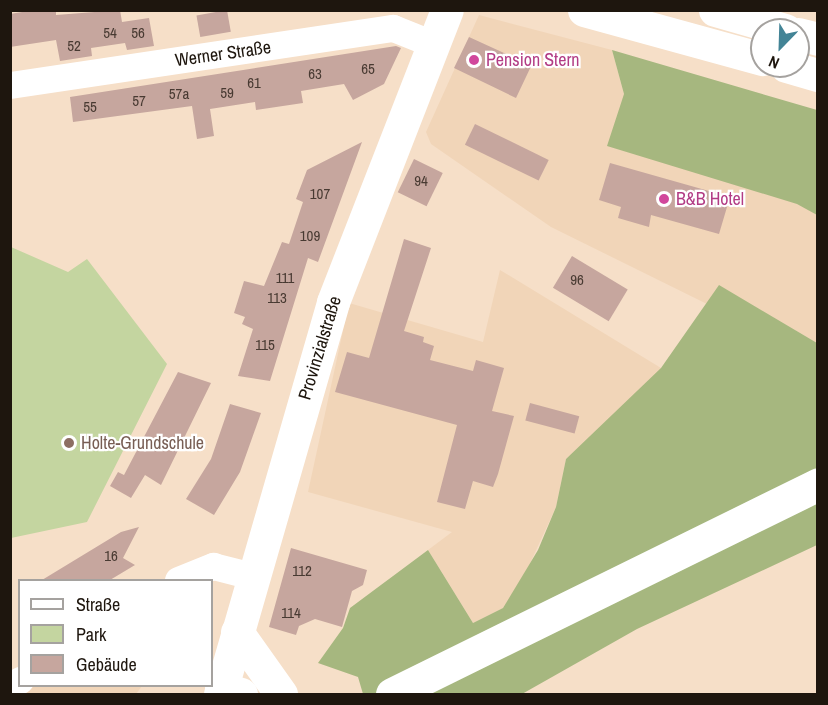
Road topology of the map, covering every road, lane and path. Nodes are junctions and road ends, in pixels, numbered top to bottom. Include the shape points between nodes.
1 (447, 10) edge
2 (584, 10) edge
3 (715, 10) edge
4 (750, 20) edge
5 (433, 44) junction
6 (750, 56) edge
7 (10, 85) edge
8 (818, 484) edge
9 (252, 576) junction
10 (180, 579) edge
11 (237, 632) junction
12 (228, 692) edge
13 (281, 694) edge
14 (392, 694) edge

1 - 5 main road, Provinzialstraße
2 - 6 main road
3 - 4 main road
5 - 7 street, Werner Straße via 393,28
5 - 9 main road, Provinzialstraße via 333,302
8 - 14 main road
9 - 10 street via 213,566
9 - 11 main road, Provinzialstraße
11 - 12 main road, Provinzialstraße
11 - 13 main road

